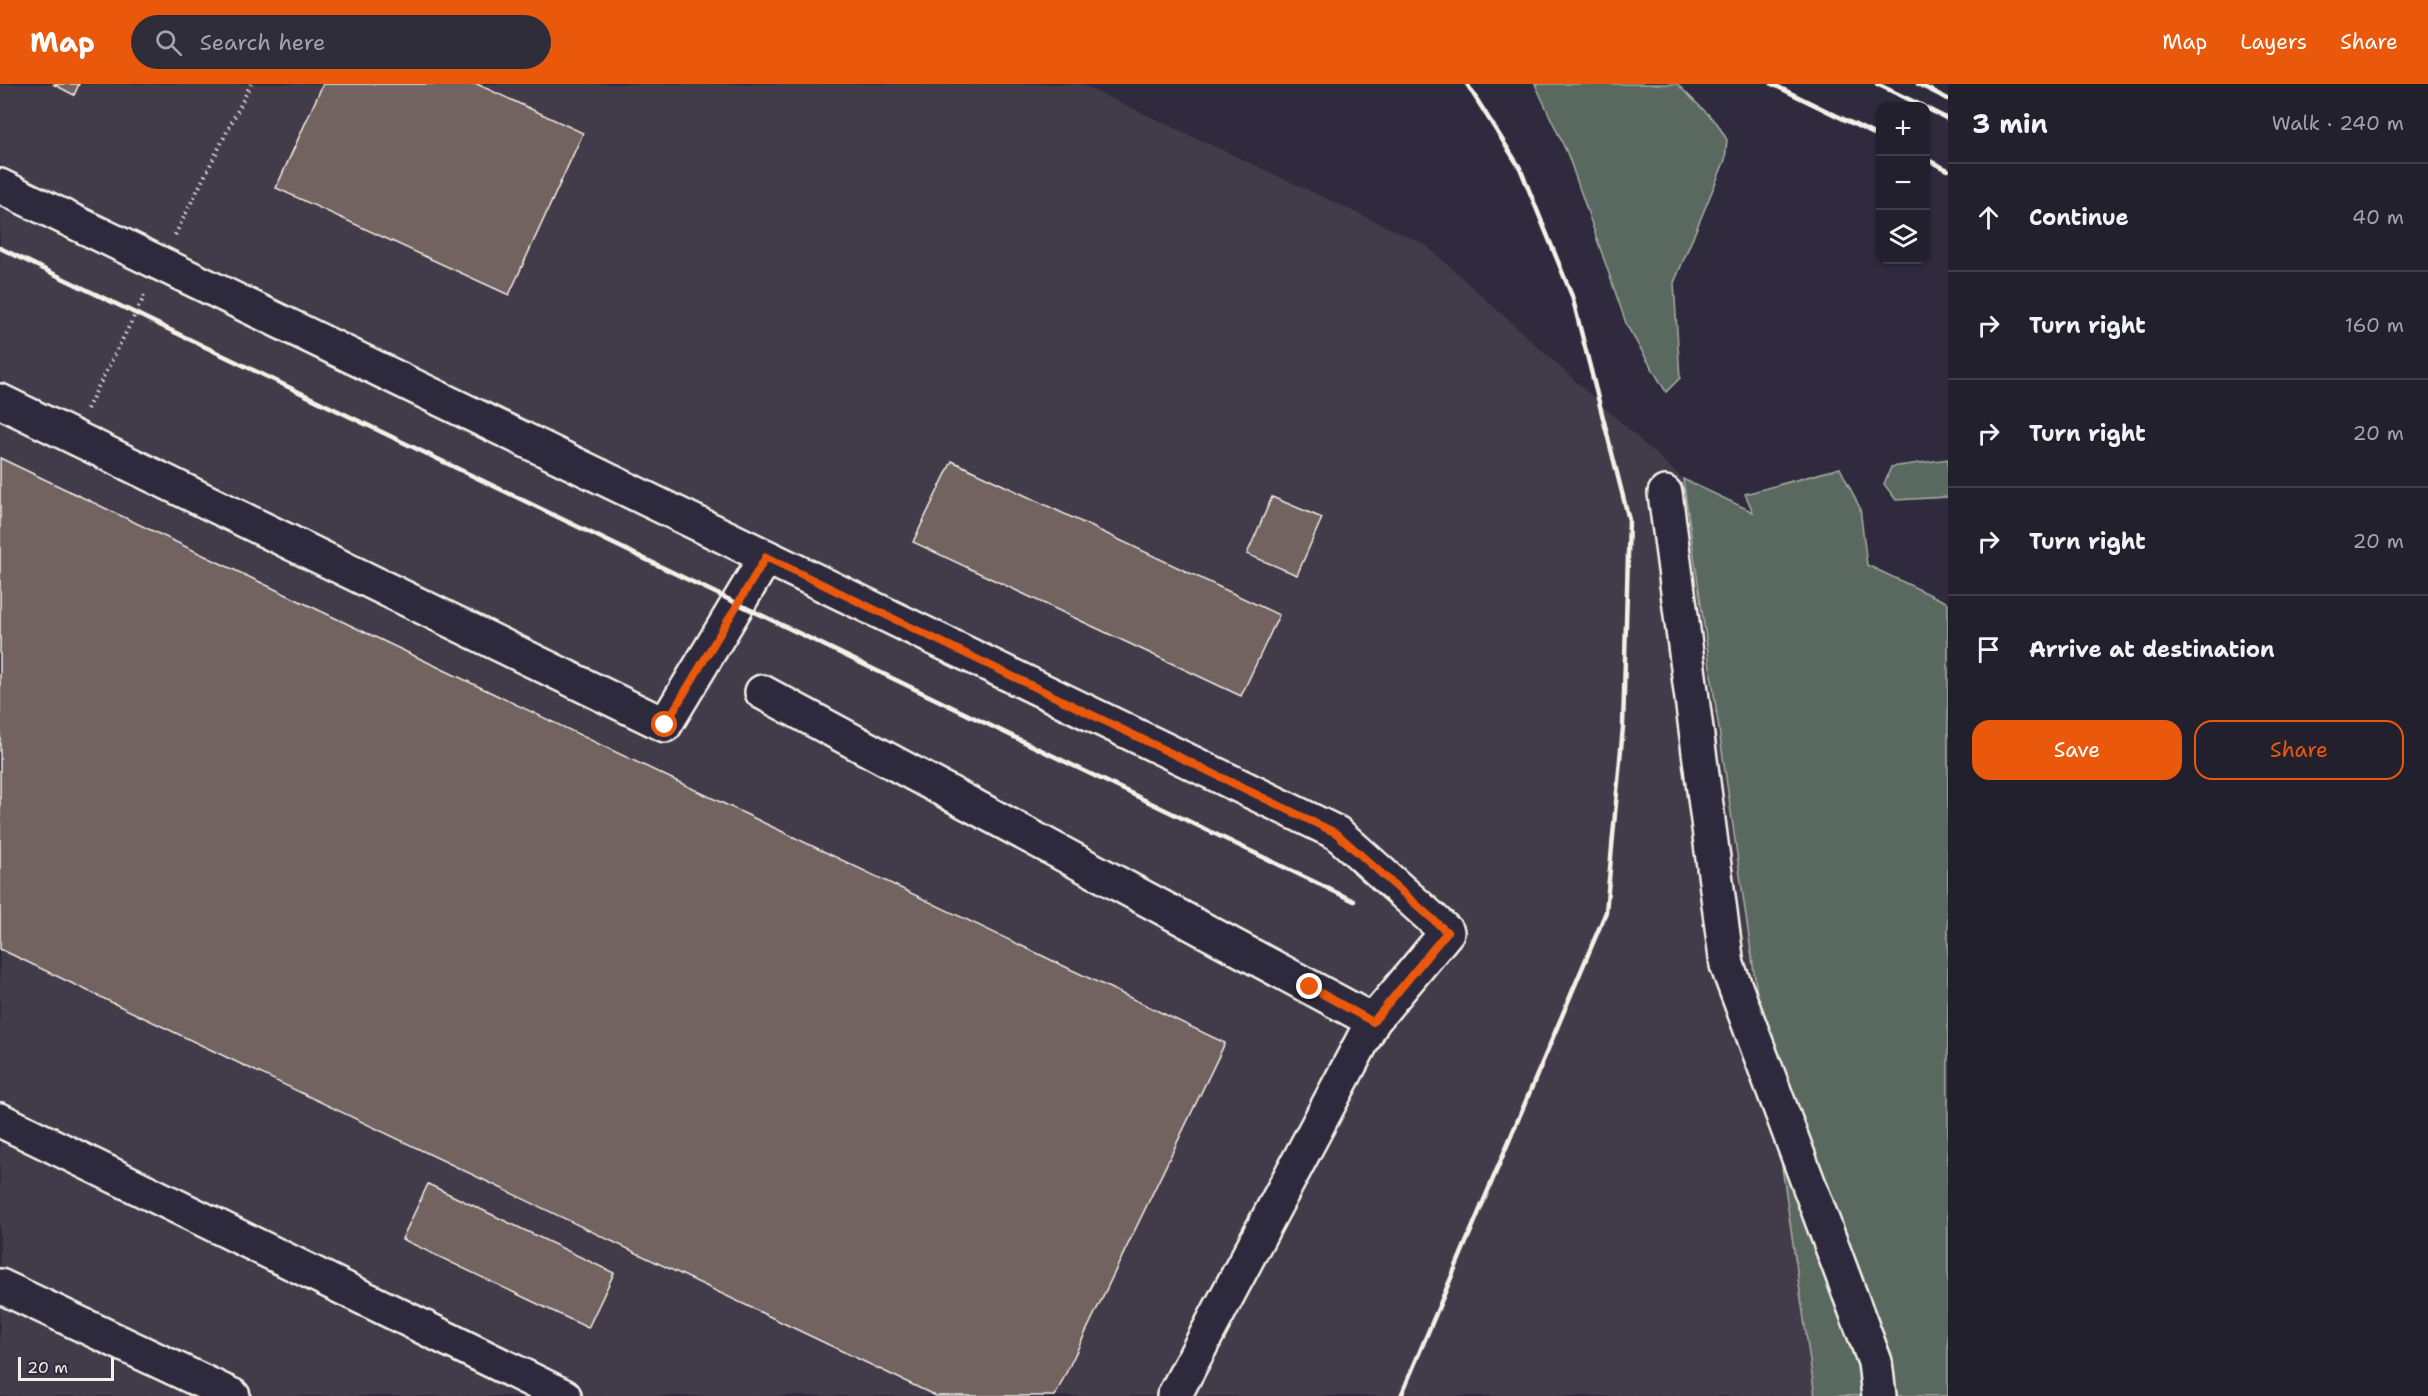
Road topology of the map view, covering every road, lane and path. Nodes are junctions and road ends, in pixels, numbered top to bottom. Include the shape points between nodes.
1 (0, 186) edge
2 (0, 401) edge
3 (1665, 493) dead end
4 (766, 557) junction
5 (762, 692) dead end
6 (1373, 1022) junction
7 (0, 1120) edge
8 (0, 1286) edge
9 (233, 1396) edge
10 (564, 1396) edge
11 (1174, 1396) edge
12 (1879, 1396) edge

1 - 4 lane
2 - 4 lane via 665,725
3 - 12 lane via 1727,965 1875,1362
4 - 6 lane via 1336,833 1447,932
5 - 6 lane
6 - 11 lane
7 - 10 lane
8 - 9 lane

